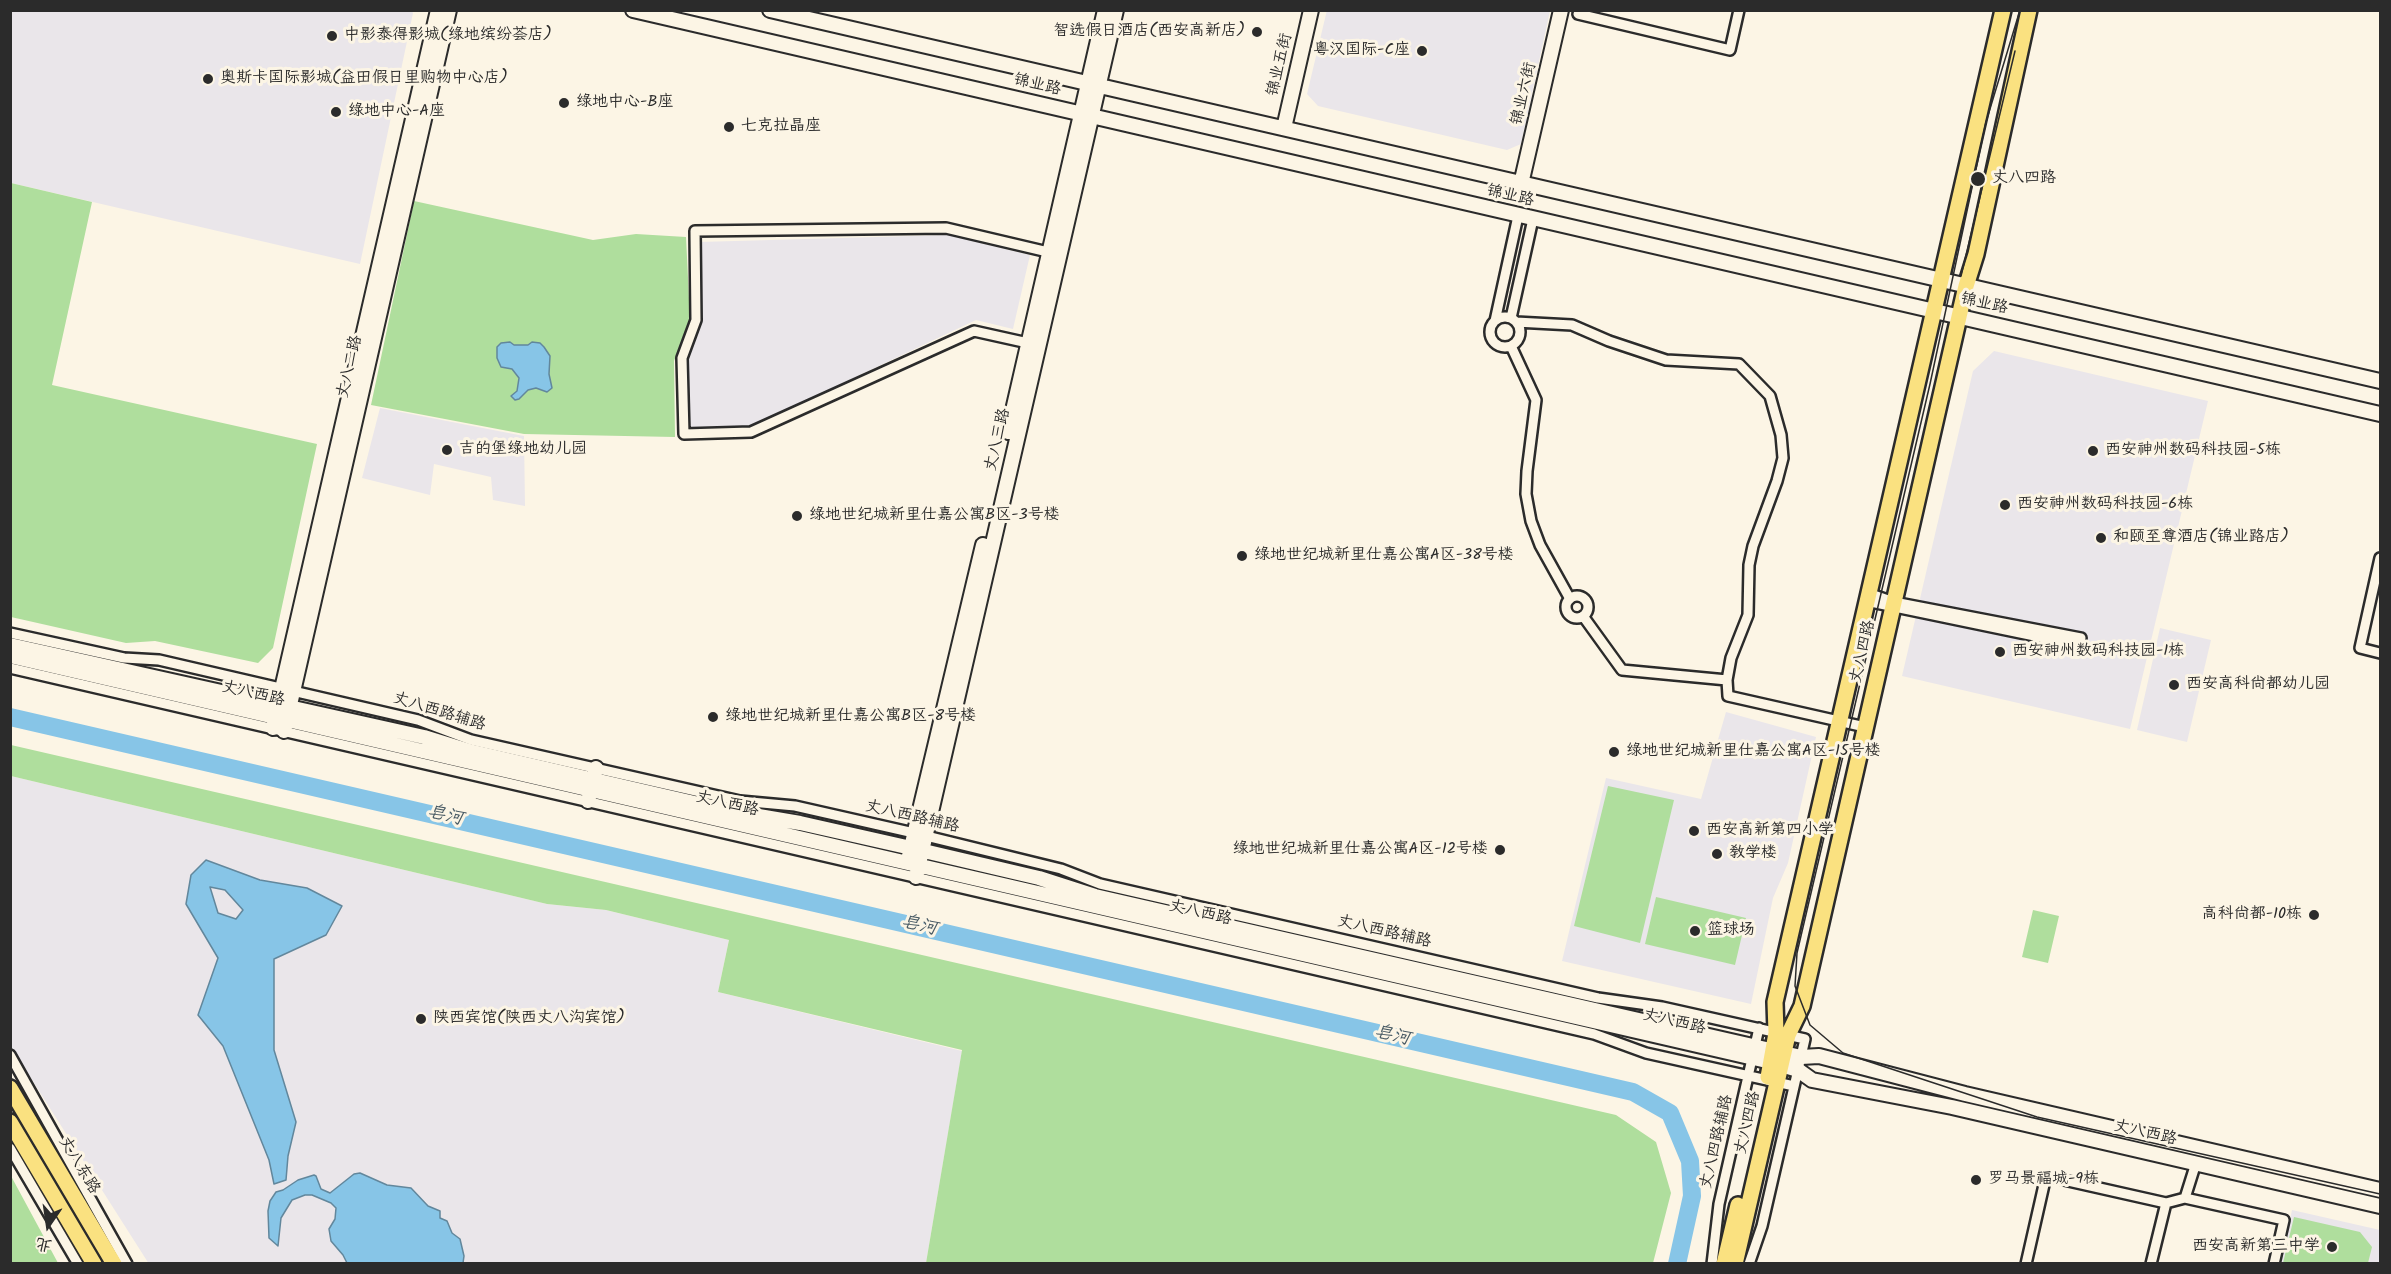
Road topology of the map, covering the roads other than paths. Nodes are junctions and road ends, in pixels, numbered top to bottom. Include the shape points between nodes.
1 (438, 10) edge
2 (449, 10) edge
3 (633, 10) edge
4 (770, 10) edge
5 (1105, 10) edge
6 (1116, 10) edge
7 (1311, 10) edge
8 (1561, 10) edge
9 (1739, 10) edge
10 (2003, 10) edge
11 (2029, 10) edge
12 (1578, 14) dead end
13 (1093, 84) junction
14 (1086, 114) junction
15 (1284, 128) junction
16 (1521, 184) junction
17 (1518, 216) junction
18 (1533, 219) junction
19 (1048, 252) junction
20 (1940, 280) junction
21 (1966, 286) junction
22 (1933, 311) junction
23 (1960, 317) junction
24 (1514, 320) junction
25 (1495, 321) junction
26 (1028, 344) junction
27 (1511, 346) junction
28 (2380, 381) edge
29 (2380, 414) edge
30 (2380, 558) edge
31 (1867, 597) junction
32 (1570, 599) junction
33 (1893, 604) junction
34 (1583, 616) junction
35 (10, 633) edge
36 (10, 645) edge
37 (2380, 653) edge
38 (10, 656) edge
39 (10, 668) edge
40 (1727, 680) junction
41 (288, 690) junction
42 (282, 718) junction
43 (1839, 722) junction
44 (1865, 728) junction
45 (592, 785) junction
46 (919, 834) junction
47 (916, 849) junction
48 (913, 869) junction
49 (1759, 1028) junction
50 (1782, 1034) junction
51 (1754, 1052) junction
52 (10, 1056) edge
53 (1777, 1058) junction
54 (1800, 1064) junction
55 (1748, 1076) junction
56 (1772, 1081) junction
57 (1794, 1086) junction
58 (10, 1088) edge
59 (10, 1122) edge
60 (10, 1148) edge
61 (2196, 1162) junction
62 (2380, 1190) edge
63 (2185, 1198) junction
64 (2166, 1203) junction
65 (2380, 1206) edge
66 (78, 1263) edge
67 (94, 1263) edge
68 (114, 1263) edge
69 (127, 1263) edge
70 (1712, 1263) edge
71 (1724, 1263) edge
72 (1735, 1263) edge
73 (1749, 1263) edge
74 (2026, 1263) edge
75 (2151, 1263) edge
76 (2274, 1263) edge

1 - 41 main road, 丈八二路
2 - 41 main road, 丈八二路
3 - 14 main road, 锦业路
4 - 13 main road, 锦业路
5 - 13 main road, 丈八三路
6 - 13 main road, 丈八三路
7 - 15 main road, 锦业五街
8 - 16 main road, 锦业六街
9 - 12 street via 1730,50
10 - 20 main road, 丈八四路
11 - 21 main road, 丈八四路
13 - 14 main road, 丈八三路
13 - 15 main road, 锦业路
14 - 17 main road, 锦业路
14 - 19 main road, 丈八三路
14 - 46 main road, 丈八三路
15 - 16 main road, 锦业路
16 - 20 main road, 锦业路
17 - 18 main road, 锦业路
17 - 25 street
18 - 22 main road, 锦业路
18 - 24 street
19 - 26 main road, 丈八三路
19 - 26 street via 946,228 695,231 696,320 682,358 684,434 751,432 974,331
20 - 21 main road, 锦业路
20 - 22 main road, 丈八四路
21 - 23 main road, 丈八四路
21 - 28 main road, 锦业路
22 - 23 main road, 锦业路
22 - 31 main road, 丈八四路
23 - 29 main road, 锦业路
23 - 33 main road, 丈八四路
24 - 25 street via 1501,317
24 - 27 street via 1520,331 1519,339
24 - 40 street via 1572,325 1666,360 1739,364 1770,396 1783,458 1749,565 1748,615
25 - 27 street via 1490,332 1494,342
26 - 46 main road, 丈八三路
27 - 32 street via 1536,400 1526,494 1531,520
30 - 37 street via 2360,648
31 - 33 street
31 - 43 main road, 丈八四路
32 - 34 street via 1566,605 1568,612 1576,618
32 - 34 street via 1580,596 1586,600 1588,607
33 - 33 street via 2078,645 2080,638
33 - 44 main road, 丈八四路
34 - 40 street via 1622,670
35 - 41 street, 丈八西路辅路 via 124,658 159,660
36 - 42 main road, 丈八西路 via 142,673
38 - 42 main road, 丈八西路
39 - 42 street, 丈八西路辅路
40 - 43 street via 1728,696
41 - 42 main road, 丈八二路
41 - 45 street, 丈八西路辅路 via 417,720
42 - 45 street, 丈八西路辅路
42 - 45 main road, 丈八西路 via 424,736
43 - 44 street
43 - 50 main road, 丈八四路 via 1775,1002
44 - 50 main road, 丈八四路 via 1802,1006
45 - 46 street, 丈八西路辅路 via 795,806
45 - 47 main road, 丈八西路 via 800,823
45 - 48 main road, 丈八西路
46 - 47 main road, 丈八三路
46 - 49 street, 丈八西路辅路 via 1061,869 1100,884 1598,998 1662,1006
47 - 48 main road, 丈八三路
47 - 51 main road, 丈八西路 via 1039,878 1095,896
48 - 51 main road, 丈八西路
48 - 55 street via 1594,1034 1646,1053
49 - 50 street, 丈八西路辅路
49 - 51 street, 丈八四路辅路
50 - 53 main road, 丈八四路
50 - 54 street, 丈八西路辅路 via 1805,1040
51 - 53 main road, 丈八西路
51 - 55 street, 丈八四路辅路
52 - 69 street
53 - 54 main road, 丈八西路
53 - 56 main road, 丈八四路
54 - 57 street
54 - 61 main road, 丈八西路 via 1812,1080
54 - 62 main road, 丈八西路 via 1819,1056 1965,1094
55 - 56 street
55 - 70 street, 丈八四路辅路 via 1719,1204
56 - 57 street
56 - 71 main road, 丈八四路
56 - 72 main road, 丈八四路
57 - 73 street via 1762,1226
58 - 68 main road, 丈八东路
59 - 67 main road
60 - 66 street
61 - 63 street
61 - 65 main road, 丈八西路
63 - 64 street
63 - 76 street via 2284,1220
64 - 74 street via 2046,1176
64 - 75 street

